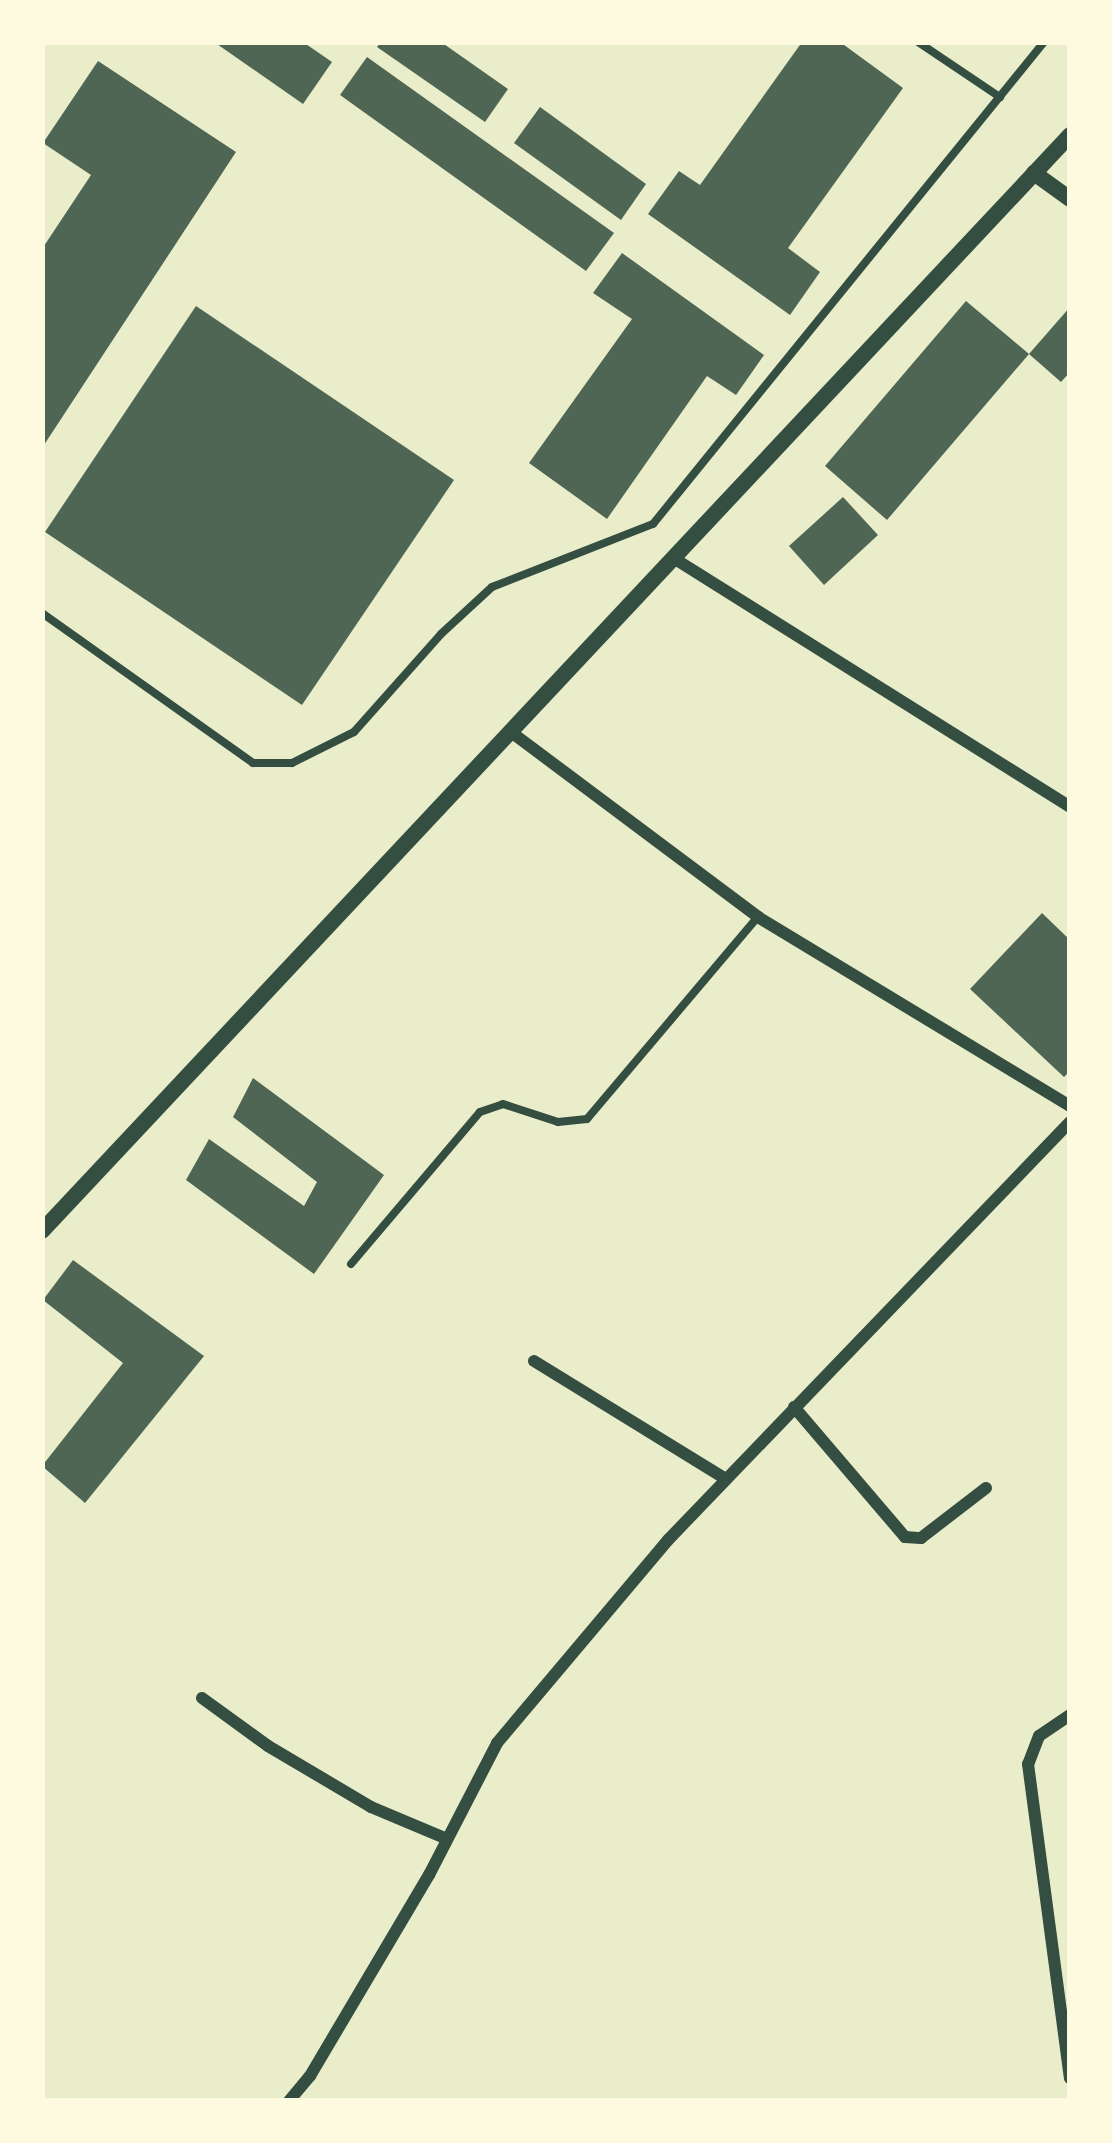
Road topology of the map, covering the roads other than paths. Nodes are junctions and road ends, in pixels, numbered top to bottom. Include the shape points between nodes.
1 (918, 42) edge
2 (1044, 42) edge
3 (1000, 97) junction
4 (1070, 135) edge
5 (1034, 173) junction
6 (1070, 200) edge
7 (675, 559) junction
8 (42, 613) edge
9 (511, 732) junction
10 (1070, 807) edge
11 (758, 917) junction
12 (1070, 1106) edge
13 (1070, 1122) edge
14 (42, 1231) edge
15 (351, 1264) dead end
16 (534, 1361) dead end
17 (794, 1407) junction
18 (726, 1479) junction
19 (986, 1488) dead end
20 (202, 1698) dead end
21 (1070, 1715) edge
22 (447, 1839) junction
23 (1070, 2078) edge
24 (290, 2101) edge

1 - 3 lane
2 - 3 lane
3 - 8 lane via 653,524 492,587 354,733 322,751 292,763 253,763
4 - 5 street
5 - 6 street
5 - 7 street
7 - 9 street
7 - 10 street
9 - 11 street
9 - 14 street
11 - 12 street
11 - 15 lane via 587,1119 558,1122 503,1104 481,1112
13 - 17 street
16 - 18 street
17 - 18 street
17 - 19 street via 905,1537 921,1538
18 - 22 street via 497,1743
20 - 22 street via 371,1807
21 - 23 street via 1040,1736 1028,1764
22 - 24 street

